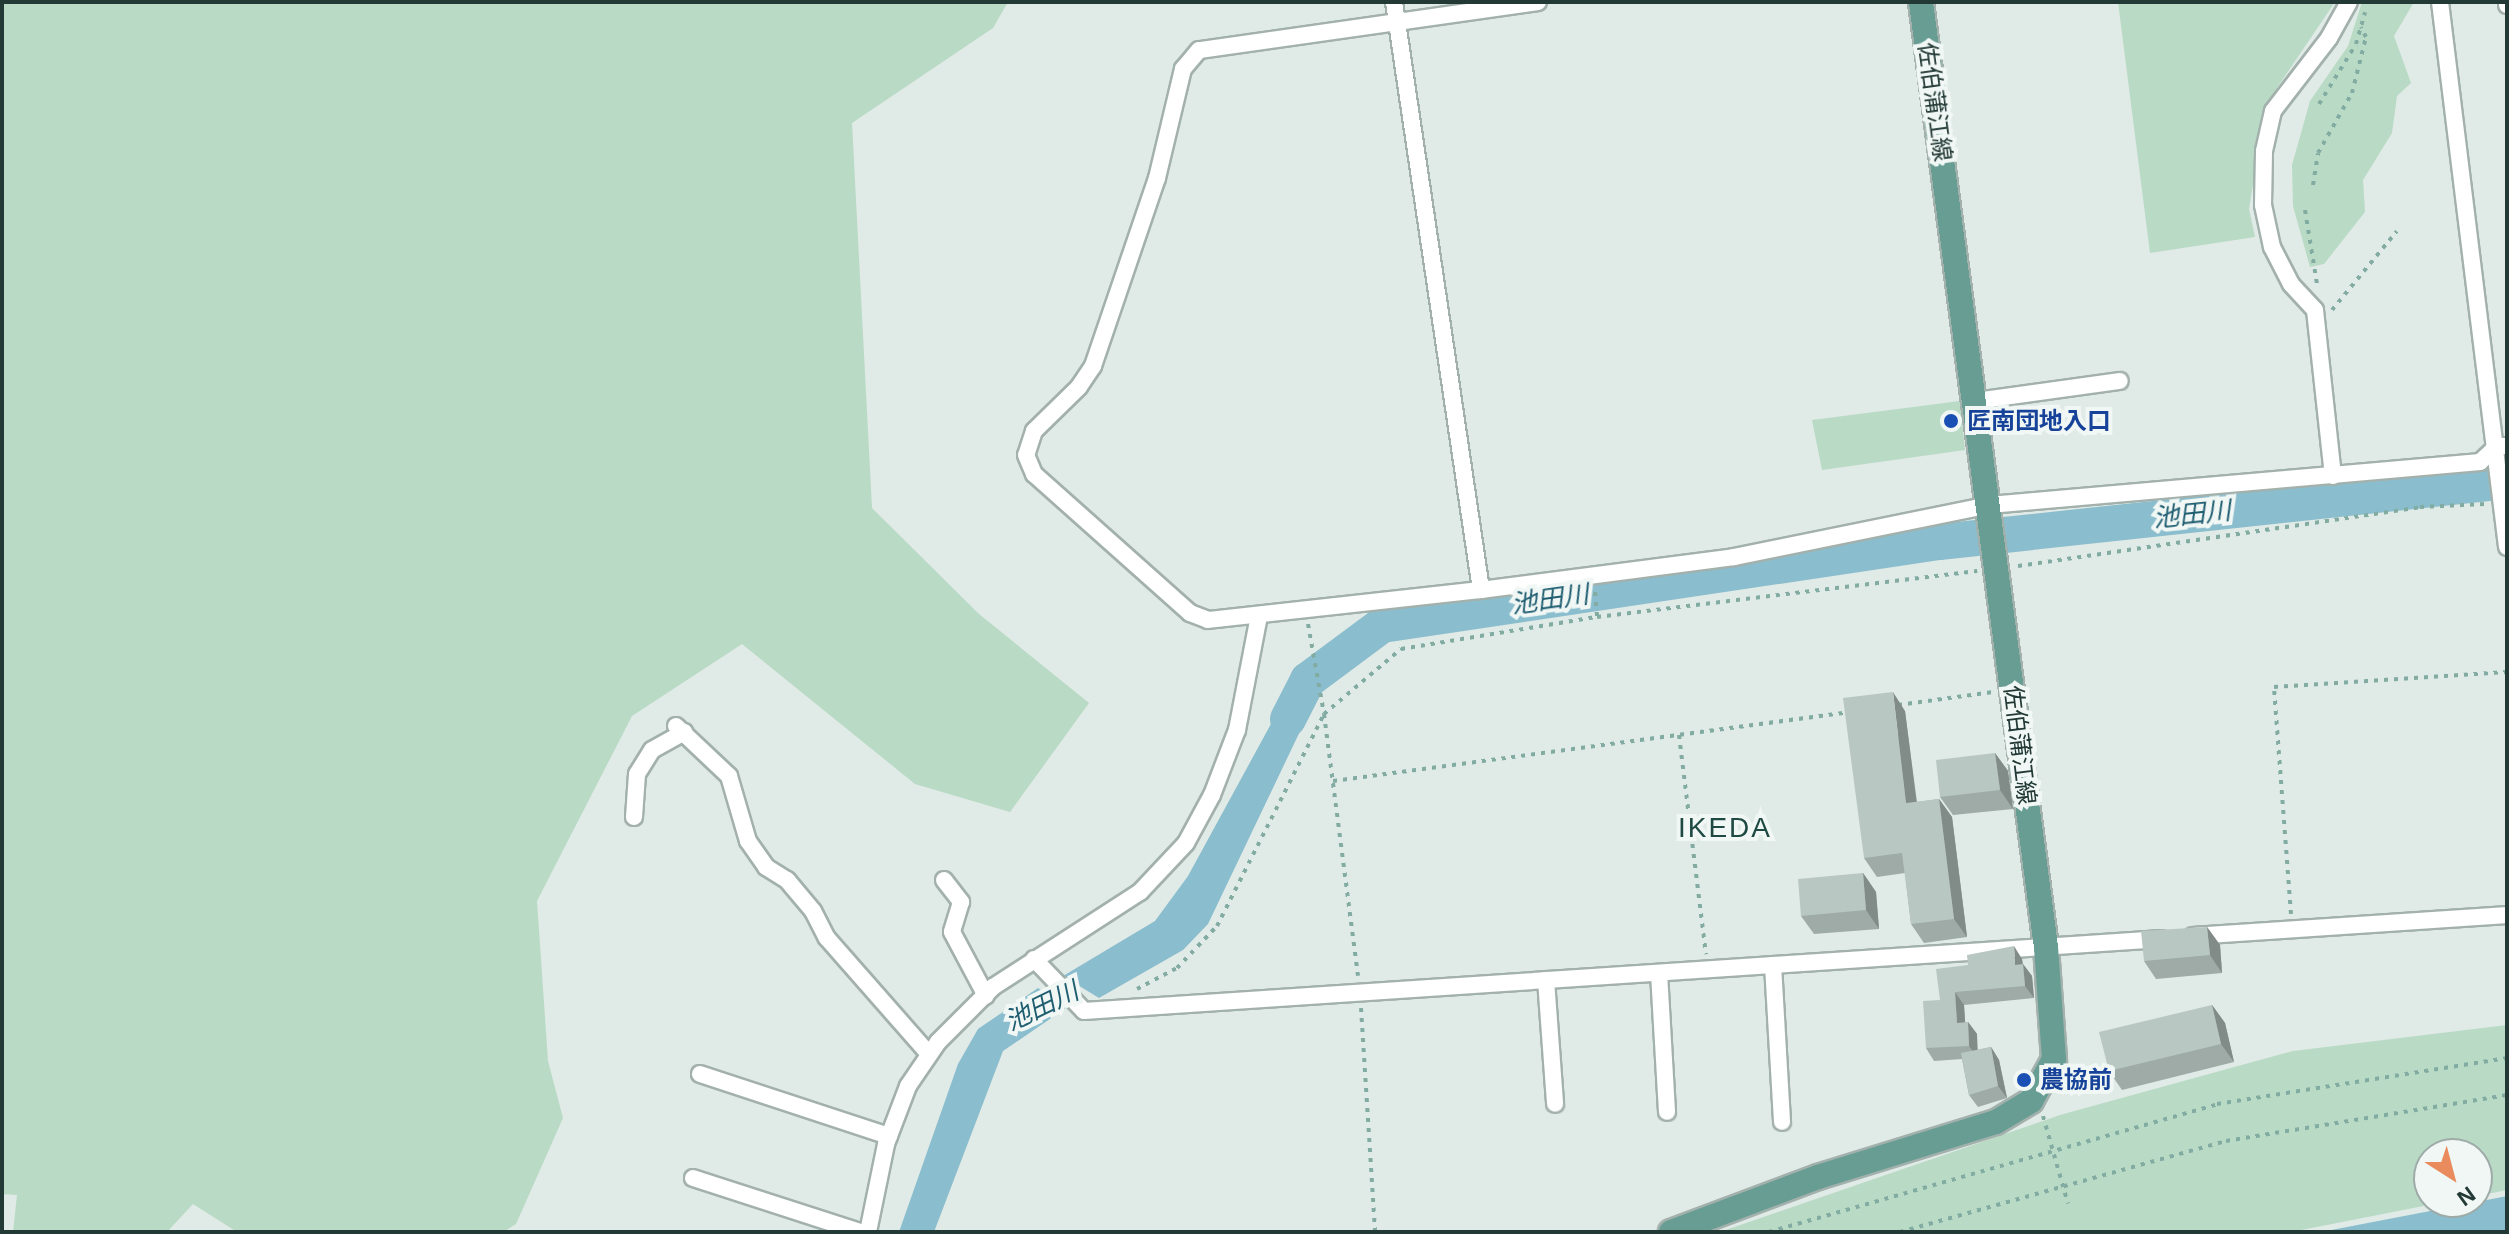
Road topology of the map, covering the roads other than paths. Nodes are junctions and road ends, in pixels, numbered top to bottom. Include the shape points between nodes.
1 (1394, 2) edge
2 (1538, 2) edge
3 (1921, 2) edge
4 (2349, 2) edge
5 (2440, 2) edge
6 (1396, 25) junction
7 (2120, 381) dead end
8 (1975, 401) junction
9 (2500, 447) edge
10 (2333, 476) junction
11 (1990, 512) junction
12 (2507, 547) edge
13 (1481, 590) junction
14 (1259, 616) junction
15 (634, 817) dead end
16 (944, 880) dead end
17 (2507, 915) edge
18 (2046, 947) junction
19 (1035, 960) junction
20 (1773, 965) junction
21 (1659, 973) junction
22 (1546, 980) junction
23 (986, 996) junction
24 (929, 1054) junction
25 (700, 1074) dead end
26 (1555, 1104) dead end
27 (1667, 1112) dead end
28 (1782, 1122) dead end
29 (889, 1136) junction
30 (693, 1178) dead end
31 (860, 1232) edge
32 (868, 1232) edge
33 (1671, 1232) edge

1 - 6 street
2 - 6 street
3 - 8 main road, 佐伯蒲江線
4 - 10 street via 2322,49 2273,111 2264,151 2263,205 2272,247 2315,314
5 - 9 street
6 - 13 street
6 - 14 street via 1281,35 1199,50 1183,69 1157,178 1093,366 1034,431 1026,455 1034,474 1190,613 1208,620
7 - 8 street
8 - 11 main road, 佐伯蒲江線
9 - 10 street via 2480,462
9 - 12 street
10 - 11 street
11 - 13 street via 1734,557
11 - 18 main road, 佐伯蒲江線
13 - 14 street
14 - 19 street via 1237,730 1186,843 1140,892
15 - 24 street via 637,774 652,750 680,729 729,776 748,841 766,867 787,880 827,938
16 - 23 street via 961,902 952,932
17 - 18 street
18 - 20 street
18 - 33 main road, 佐伯蒲江線 via 2054,1059 2031,1101 1996,1122 1818,1177
19 - 22 street via 1084,1011
19 - 23 street
20 - 21 street
20 - 28 street
21 - 22 street
21 - 27 street
22 - 26 street
23 - 24 street
24 - 29 street via 908,1086
25 - 29 street
29 - 32 street
30 - 31 street

